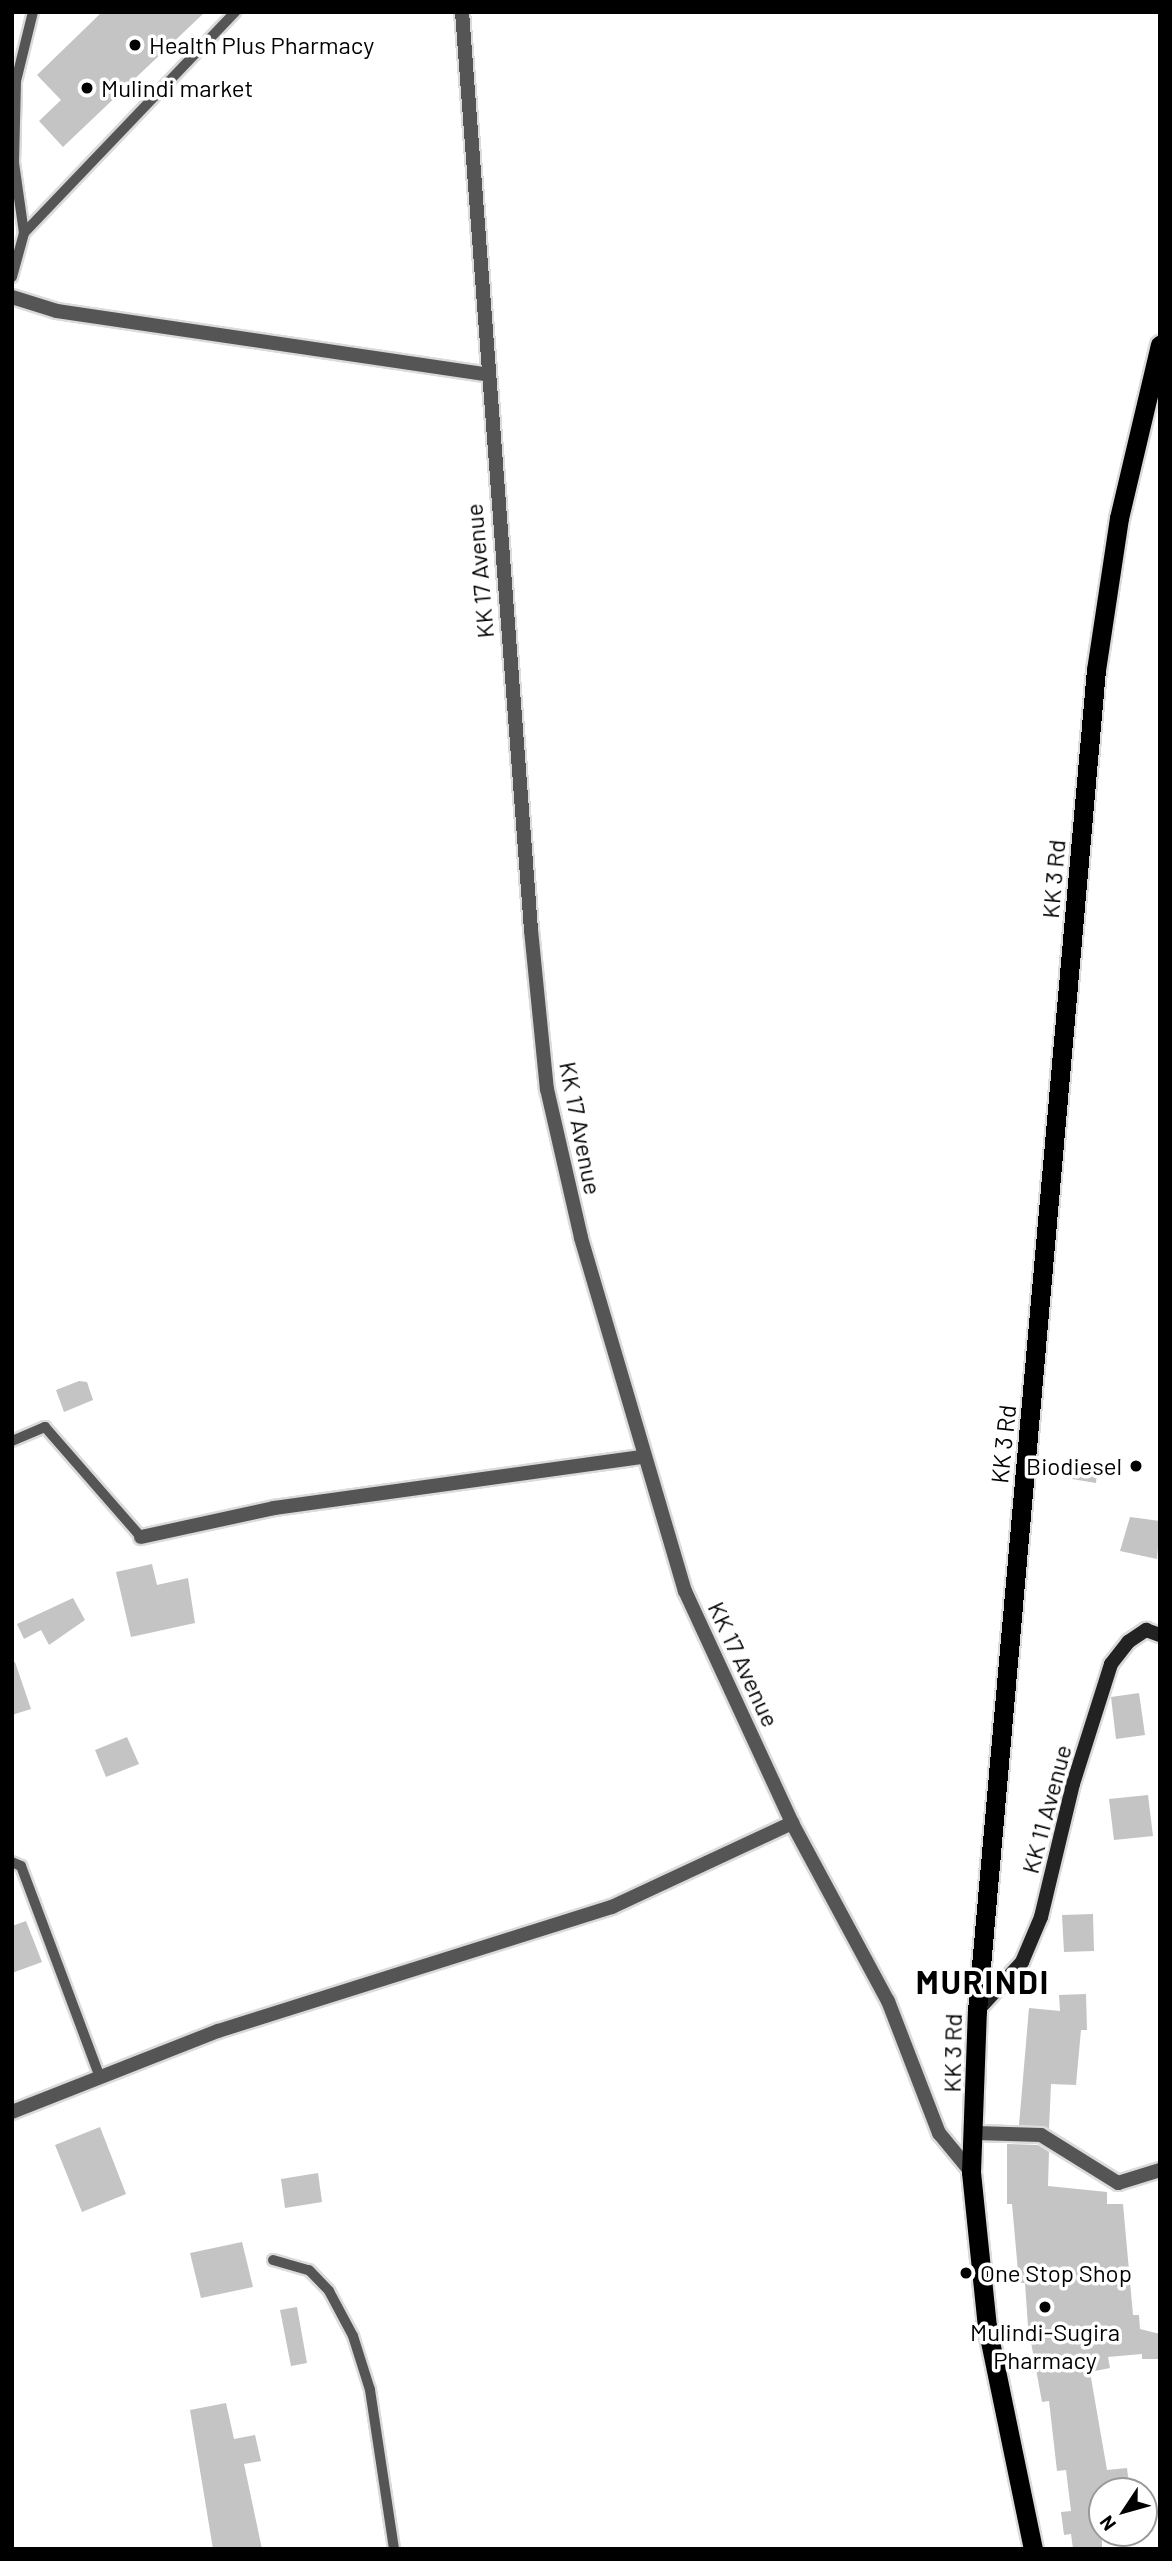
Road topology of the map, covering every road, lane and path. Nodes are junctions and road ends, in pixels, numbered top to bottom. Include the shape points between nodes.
1 (33, 12) edge
2 (235, 12) edge
3 (462, 12) edge
4 (23, 233) junction
5 (12, 277) edge
6 (12, 297) edge
7 (1160, 345) edge
8 (486, 374) junction
9 (12, 1441) edge
10 (641, 1457) junction
11 (141, 1537) joint
12 (1160, 1635) edge
13 (792, 1823) junction
14 (12, 1862) edge
15 (977, 2011) junction
16 (99, 2075) junction
17 (12, 2112) edge
18 (975, 2133) junction
19 (1160, 2170) edge
20 (971, 2172) junction
21 (273, 2260) dead end
22 (394, 2549) edge
23 (1032, 2549) edge

1 - 4 lane via 16,81 14,163
2 - 4 lane
3 - 8 street, KK 17 Avenue
4 - 5 lane
6 - 8 street via 57,311
7 - 15 highway, KK 3 Rd via 1119,518 1096,670
8 - 10 street, KK 17 Avenue via 547,1089 581,1238
9 - 11 lane via 45,1427
10 - 11 street via 274,1508
10 - 13 street, KK 17 Avenue via 685,1591
12 - 15 main road, KK 11 Avenue via 1146,1630 1128,1642 1111,1664 1073,1784 1041,1917 1022,1962
13 - 16 street via 612,1907 218,2031
13 - 20 street, KK 17 Avenue via 888,2001 939,2133
14 - 16 lane via 21,1866
15 - 18 highway, KK 3 Rd
16 - 17 street
18 - 19 street via 1041,2135 1118,2183
18 - 20 highway, KK 3 Rd
20 - 23 highway, KK 3 Rd via 987,2327
21 - 22 lane via 309,2270 329,2291 353,2336 370,2390

